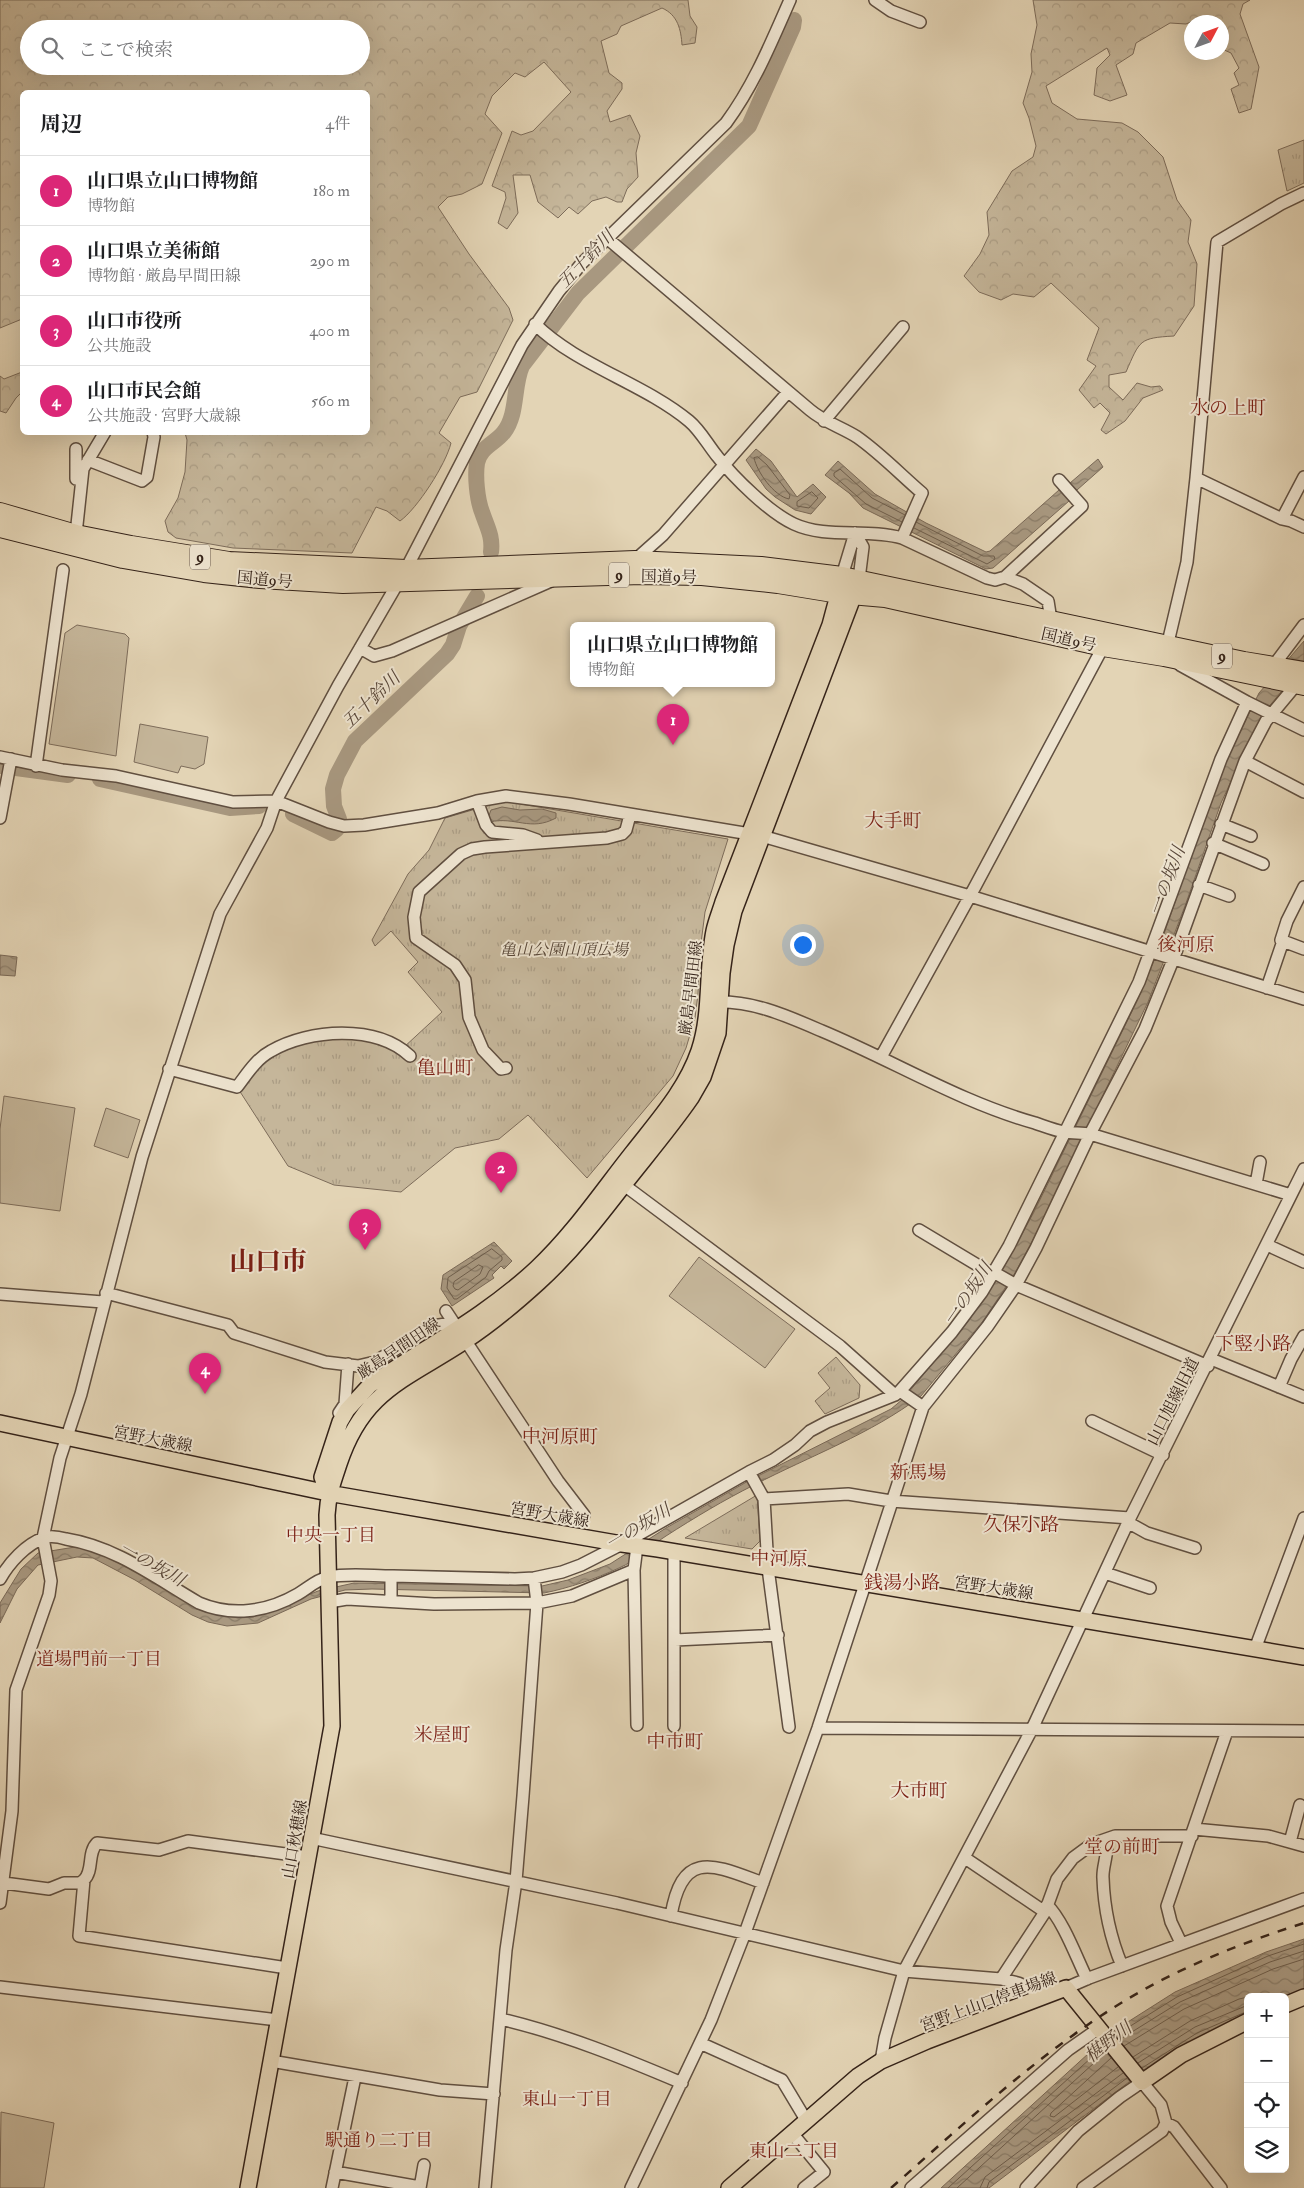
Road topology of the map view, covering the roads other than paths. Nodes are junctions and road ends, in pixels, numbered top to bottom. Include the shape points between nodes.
1 (790, 0) edge
2 (874, 0) edge
3 (920, 22) dead end
4 (1304, 193) edge
5 (608, 239) junction
6 (538, 327) junction
7 (903, 327) dead end
8 (788, 392) junction
9 (824, 421) junction
10 (103, 435) edge
11 (154, 435) edge
12 (76, 449) dead end
13 (88, 460) junction
14 (724, 464) junction
15 (1304, 477) edge
16 (1196, 478) junction
17 (79, 479) junction
18 (1060, 480) dead end
19 (0, 512) edge
20 (72, 516) dead end
21 (1282, 520) junction
22 (1304, 527) edge
23 (0, 528) edge
24 (855, 533) junction
25 (76, 534) junction
26 (904, 535) junction
27 (635, 560) junction
28 (62, 570) dead end
29 (402, 576) junction
30 (1005, 577) junction
31 (556, 578) junction
32 (849, 586) junction
33 (1052, 620) junction
34 (1304, 625) edge
35 (1103, 647) junction
36 (360, 648) junction
37 (1166, 650) junction
38 (1272, 670) junction
39 (1299, 679) edge
40 (1249, 703) junction
41 (1269, 713) junction
42 (1304, 730) edge
43 (1244, 761) junction
44 (7, 763) edge
45 (36, 766) junction
46 (1304, 792) edge
47 (276, 801) junction
48 (477, 801) junction
49 (630, 815) junction
50 (0, 818) edge
51 (1221, 824) junction
52 (755, 835) junction
53 (1251, 836) dead end
54 (538, 842) junction
55 (1214, 844) junction
56 (1263, 864) dead end
57 (1199, 885) junction
58 (1304, 887) edge
59 (970, 896) junction
60 (1229, 896) dead end
61 (1300, 904) edge
62 (1283, 941) junction
63 (1304, 949) edge
64 (1153, 953) junction
65 (1171, 959) junction
66 (1267, 988) junction
67 (1304, 999) edge
68 (715, 1002) junction
69 (410, 1056) dead end
70 (881, 1057) junction
71 (506, 1068) dead end
72 (169, 1069) junction
73 (1066, 1132) junction
74 (1088, 1134) junction
75 (1260, 1162) dead end
76 (1304, 1169) edge
77 (1256, 1184) junction
78 (624, 1185) junction
79 (1291, 1195) junction
80 (919, 1230) dead end
81 (1267, 1245) junction
82 (1304, 1262) edge
83 (995, 1274) junction
84 (1015, 1284) junction
85 (0, 1294) edge
86 (105, 1297) junction
87 (446, 1311) dead end
88 (458, 1331) junction
89 (1304, 1336) edge
90 (1209, 1363) junction
91 (348, 1364) junction
92 (1279, 1387) junction
93 (900, 1393) junction
94 (1304, 1397) edge
95 (921, 1406) junction
96 (1092, 1421) dead end
97 (0, 1423) edge
98 (336, 1435) junction
99 (67, 1438) junction
100 (1163, 1455) junction
101 (750, 1473) junction
102 (328, 1493) junction
103 (761, 1494) junction
104 (891, 1501) junction
105 (584, 1515) dead end
106 (1304, 1518) edge
107 (1130, 1520) junction
108 (43, 1541) junction
109 (622, 1544) junction
110 (1195, 1548) dead end
111 (674, 1552) junction
112 (640, 1556) junction
113 (768, 1568) junction
114 (1105, 1573) junction
115 (327, 1578) junction
116 (534, 1578) junction
117 (0, 1579) edge
118 (391, 1579) junction
119 (865, 1584) junction
120 (1150, 1588) dead end
121 (391, 1597) junction
122 (537, 1601) junction
123 (329, 1602) junction
124 (1082, 1620) junction
125 (778, 1635) junction
126 (675, 1640) junction
127 (1255, 1649) junction
128 (1304, 1657) edge
129 (637, 1725) dead end
130 (674, 1726) dead end
131 (789, 1727) dead end
132 (818, 1728) junction
133 (1032, 1729) junction
134 (1227, 1731) junction
135 (1304, 1731) edge
136 (1300, 1805) dead end
137 (1193, 1832) junction
138 (312, 1838) junction
139 (1104, 1840) junction
140 (1290, 1842) junction
141 (1304, 1846) edge
142 (308, 1857) junction
143 (965, 1858) junction
144 (84, 1880) junction
145 (516, 1881) junction
146 (4, 1883) junction
147 (763, 1883) junction
148 (1304, 1899) edge
149 (0, 1902) edge
150 (1046, 1909) junction
151 (671, 1916) junction
152 (745, 1933) junction
153 (1182, 1943) junction
154 (1122, 1966) junction
155 (287, 1968) junction
156 (904, 1971) junction
157 (1001, 1979) junction
158 (1087, 1979) junction
159 (0, 1987) edge
160 (1066, 1988) junction
161 (1043, 1997) junction
162 (1304, 1997) edge
163 (1289, 2003) edge
164 (502, 2019) junction
165 (278, 2020) junction
166 (1244, 2023) edge
167 (1100, 2031) junction
168 (700, 2044) junction
169 (271, 2061) junction
170 (882, 2061) junction
171 (354, 2077) junction
172 (1141, 2081) junction
173 (682, 2083) junction
174 (494, 2094) junction
175 (806, 2120) junction
176 (1166, 2123) junction
177 (792, 2133) junction
178 (424, 2165) dead end
179 (335, 2172) junction
180 (248, 2188) edge
181 (332, 2188) edge
182 (420, 2188) edge
183 (486, 2188) edge
184 (630, 2188) edge
185 (729, 2188) edge
186 (804, 2188) edge
187 (912, 2188) edge
188 (1026, 2188) edge
189 (1082, 2188) edge
190 (1221, 2188) edge

1 - 5 street via 754,80 726,123
2 - 3 street via 891,11
4 - 16 street via 1217,242
5 - 6 street via 582,263
5 - 8 street
6 - 14 street via 551,339 690,422
6 - 29 street via 522,345
7 - 9 street
8 - 9 street
8 - 14 street
9 - 26 street via 859,439 922,493
10 - 13 street
11 - 13 street via 147,477 142,481
12 - 17 street
13 - 17 street
14 - 24 street via 749,490 792,523 803,528
14 - 27 street via 663,534
15 - 21 street
16 - 21 street
16 - 37 street via 1187,562
17 - 20 street
17 - 25 street
18 - 30 street via 1082,506
19 - 25 highway, 国道9号 / 9
21 - 22 street
23 - 29 highway, 国道9号 / 9 via 124,559 204,573 342,584
24 - 26 street
24 - 32 street
24 - 32 street via 863,547
25 - 29 highway, 国道9号 / 9 via 229,561
26 - 30 street via 987,578
27 - 29 highway, 国道9号 / 9
27 - 32 highway, 国道9号 / 9 via 761,566
28 - 45 street
29 - 31 highway, 国道9号 / 9
29 - 36 street
30 - 33 street via 1023,584 1048,601
31 - 32 highway, 国道9号 / 9 via 702,576 778,584
31 - 36 street via 392,651 374,656
32 - 33 highway, 国道9号 / 9
32 - 35 highway, 国道9号 / 9 via 885,598
32 - 52 main road, 厳島早間田線 via 830,625
33 - 37 highway, 国道9号 / 9
34 - 38 street
35 - 37 highway, 国道9号 / 9
35 - 59 street
36 - 47 street
37 - 38 highway, 国道9号 / 9
37 - 40 street
38 - 39 highway, 国道9号 / 9
39 - 41 street
40 - 41 street
40 - 64 street via 1221,760
41 - 42 street
41 - 43 street
43 - 46 street
43 - 51 street
44 - 45 street
44 - 50 street
45 - 47 street via 116,776 233,802
47 - 48 street via 344,826 422,815
47 - 72 street via 267,828 220,914
48 - 49 street via 506,796
48 - 54 street via 492,832 523,835 536,838
49 - 52 street
49 - 54 street via 622,834 607,838
51 - 53 street
51 - 55 street
52 - 59 street
52 - 68 main road, 厳島早間田線 via 734,911
54 - 71 street via 472,849 461,854 419,892 416,906 416,938 455,965 465,980 469,1017 483,1050 501,1068
55 - 56 street
55 - 57 street
57 - 60 street
57 - 65 street
58 - 61 street
59 - 64 street
59 - 70 street
61 - 62 street via 1287,921
62 - 63 street
62 - 66 street
64 - 65 street
64 - 73 street
65 - 66 street
65 - 74 street via 1145,1029
66 - 67 street
68 - 70 street via 736,1002 772,1011
68 - 78 main road, 厳島早間田線 via 718,1033 703,1077 678,1117
68 - 88 main road, 厳島早間田線 via 690,1074 673,1100 562,1242 512,1289
69 - 72 street via 402,1048 354,1032 297,1039 270,1051 237,1087
70 - 73 street via 1005,1115
72 - 86 street
73 - 74 street
73 - 83 street
74 - 77 street
74 - 84 street
75 - 77 street
76 - 79 street, 山口旭線旧道
77 - 79 street
78 - 88 main road, 厳島早間田線 via 568,1254 505,1311
78 - 93 street
79 - 81 street, 山口旭線旧道
80 - 83 street
81 - 82 street
81 - 90 street, 山口旭線旧道
83 - 84 street
83 - 93 street via 952,1332
84 - 90 street
84 - 95 street via 987,1327
85 - 86 street
86 - 91 street via 228,1325 234,1333 243,1336 325,1362
86 - 99 street
87 - 88 street
88 - 91 street via 432,1326 375,1362 358,1366
88 - 98 main road, 厳島早間田線 via 370,1385 347,1410
88 - 102 main road, 厳島早間田線 via 370,1405 344,1446
88 - 105 street
89 - 92 street
90 - 92 street
90 - 100 street, 山口旭線旧道
91 - 98 street via 345,1404 335,1421
92 - 94 street
93 - 95 street
93 - 101 street via 810,1431 795,1445
95 - 104 street
96 - 100 street
97 - 99 main road, 宮野大歳線
98 - 102 main road, 厳島早間田線 via 322,1477
99 - 102 main road, 宮野大歳線
99 - 108 street
100 - 107 street, 山口旭線旧道
101 - 103 street
101 - 109 street
102 - 109 main road, 宮野大歳線
102 - 115 main road, 山口秋穂線
103 - 104 street via 848,1494
103 - 113 street
104 - 107 street
104 - 119 street
106 - 127 street
107 - 110 street via 1147,1533
107 - 114 street, 山口旭線旧道
108 - 115 street via 51,1536 94,1544 117,1554 199,1603 231,1612 254,1611 278,1603
108 - 117 street via 27,1548 6,1568
108 - 146 street via 51,1581 16,1690 12,1811
109 - 112 main road, 宮野大歳線
109 - 116 street via 562,1572
111 - 112 main road, 宮野大歳線
111 - 113 main road, 宮野大歳線
111 - 126 street
112 - 122 street via 572,1596
112 - 129 street
113 - 119 main road, 宮野大歳線
113 - 125 street
114 - 120 street
114 - 124 street, 山口旭線旧道
115 - 118 street
115 - 123 main road, 山口秋穂線
116 - 118 street
116 - 122 street
118 - 121 street
119 - 124 main road, 宮野大歳線
119 - 132 street
121 - 122 street via 434,1604
121 - 123 street
122 - 145 street
123 - 138 main road, 山口秋穂線 via 332,1726
124 - 127 main road, 宮野大歳線
124 - 133 street, 山口旭線旧道
125 - 126 street
125 - 131 street
126 - 130 street
127 - 128 main road, 宮野大歳線
132 - 133 street
132 - 147 street
133 - 134 street
133 - 143 street, 山口旭線旧道
134 - 135 street
134 - 137 street
136 - 140 street
137 - 139 street via 1115,1836
137 - 140 street via 1268,1836
137 - 153 street via 1167,1906 1170,1922
138 - 142 main road, 山口秋穂線
138 - 145 street
139 - 150 street via 1092,1844 1073,1858 1057,1879
139 - 154 street via 1107,1844 1102,1876 1108,1926
140 - 141 street
142 - 144 street via 188,1841 159,1850 97,1842 93,1847 89,1875
142 - 155 main road, 山口秋穂線
143 - 150 street
143 - 156 street, 山口旭線旧道
144 - 146 street via 49,1889
144 - 155 street via 79,1936
145 - 151 street
145 - 164 street via 506,1950
146 - 149 street
147 - 151 street via 705,1865 690,1872 681,1882
147 - 152 street
148 - 153 street
150 - 157 street
150 - 158 street via 1052,1910
151 - 152 street
152 - 156 street
152 - 168 street
153 - 154 street
154 - 158 street
155 - 165 main road, 山口秋穂線
156 - 157 street
156 - 170 street, 山口旭線旧道 via 885,2038
157 - 161 street via 1018,1982
158 - 160 street
159 - 165 street
160 - 161 main road, 宮野上山口停車場線
160 - 167 main road, 宮野上山口停車場線
161 - 170 main road, 宮野上山口停車場線
162 - 163 main road
164 - 173 street via 590,2045
164 - 174 street
165 - 169 main road, 山口秋穂線
166 - 172 main road via 1181,2055
167 - 172 main road, 宮野上山口停車場線
167 - 187 street via 1068,2050
168 - 173 street
168 - 175 street via 782,2080
169 - 171 street
169 - 180 main road, 山口秋穂線
170 - 175 main road, 宮野上山口停車場線 via 858,2076
171 - 174 street via 440,2090
171 - 179 street
172 - 176 street via 1161,2105
172 - 188 street via 1078,2131
173 - 184 street
174 - 183 street
175 - 177 main road, 宮野上山口停車場線
176 - 189 street via 1162,2131
176 - 190 street via 1174,2127
177 - 185 main road, 宮野上山口停車場線
177 - 186 street via 824,2172
178 - 182 street
179 - 181 street
179 - 182 street

